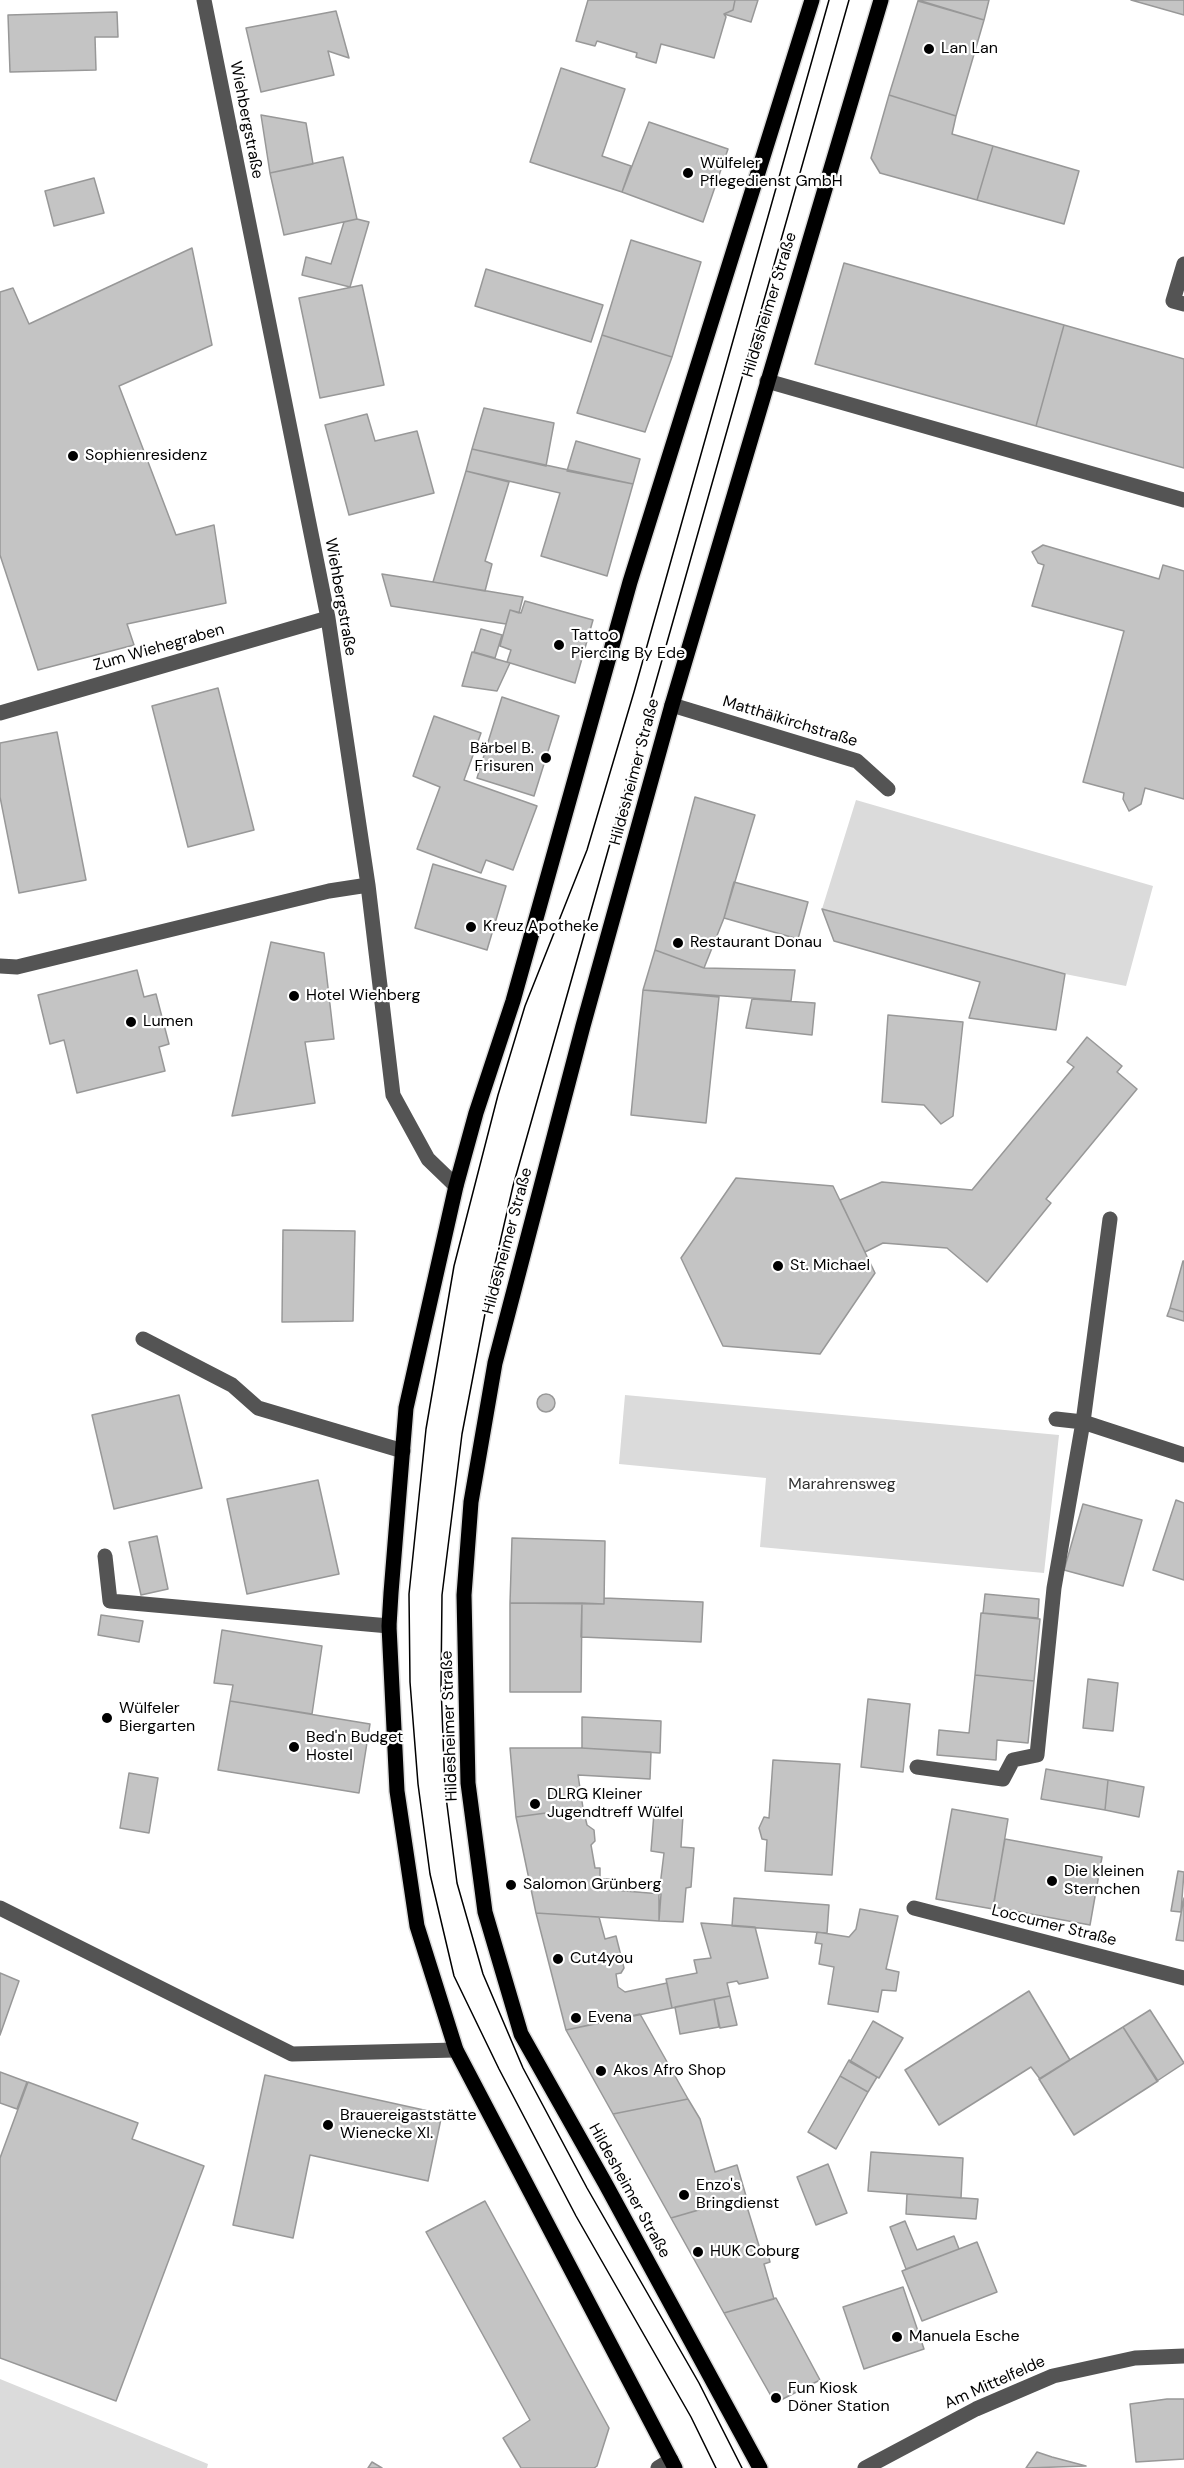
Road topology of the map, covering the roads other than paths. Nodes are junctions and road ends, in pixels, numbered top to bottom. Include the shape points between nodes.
1 (204, 0) edge
2 (812, 0) edge
3 (881, 0) edge
4 (1184, 264) edge
5 (1184, 304) edge
6 (766, 381) junction
7 (1184, 500) edge
8 (328, 618) junction
9 (672, 705) junction
10 (0, 713) edge
11 (888, 789) dead end
12 (368, 885) junction
13 (0, 966) edge
14 (456, 1186) junction
15 (1110, 1219) dead end
16 (143, 1339) dead end
17 (1056, 1419) dead end
18 (1083, 1422) junction
19 (402, 1452) junction
20 (1184, 1455) edge
21 (105, 1556) dead end
22 (389, 1626) junction
23 (917, 1767) dead end
24 (0, 1908) edge
25 (915, 1908) dead end
26 (1184, 1978) edge
27 (456, 2050) junction
28 (1184, 2356) edge
29 (668, 2465) edge
30 (760, 2468) edge
31 (865, 2468) edge

1 - 8 street, Wiehbergstraße
2 - 14 main road via 630,582 513,1001
3 - 6 main road, Hildesheimer Straße
4 - 5 street via 1173,301
6 - 7 street
6 - 9 main road, Hildesheimer Straße
8 - 10 street, Zum Wiehegraben
8 - 12 street, Wiehbergstraße
9 - 11 street, Matthäikirchstraße via 857,761
9 - 30 main road, Hildesheimer Straße via 577,1050 485,1408 471,1502 464,1595 468,1783 485,1912 521,2034
12 - 13 street via 329,891 17,967
12 - 14 street, Wiehbergstraße via 393,1095 428,1159
14 - 19 main road via 406,1408
15 - 18 street
16 - 19 street via 232,1385 258,1408
17 - 18 street
18 - 20 street
18 - 23 street via 1054,1588 1037,1755 1012,1760 1003,1779
19 - 22 main road
21 - 22 street via 110,1601
22 - 27 main road via 397,1791 417,1926
24 - 27 street via 292,2054
25 - 26 street, Loccumer Straße
27 - 29 main road
28 - 31 street, Am Mittelfelde via 1135,2358 1053,2376 976,2409

